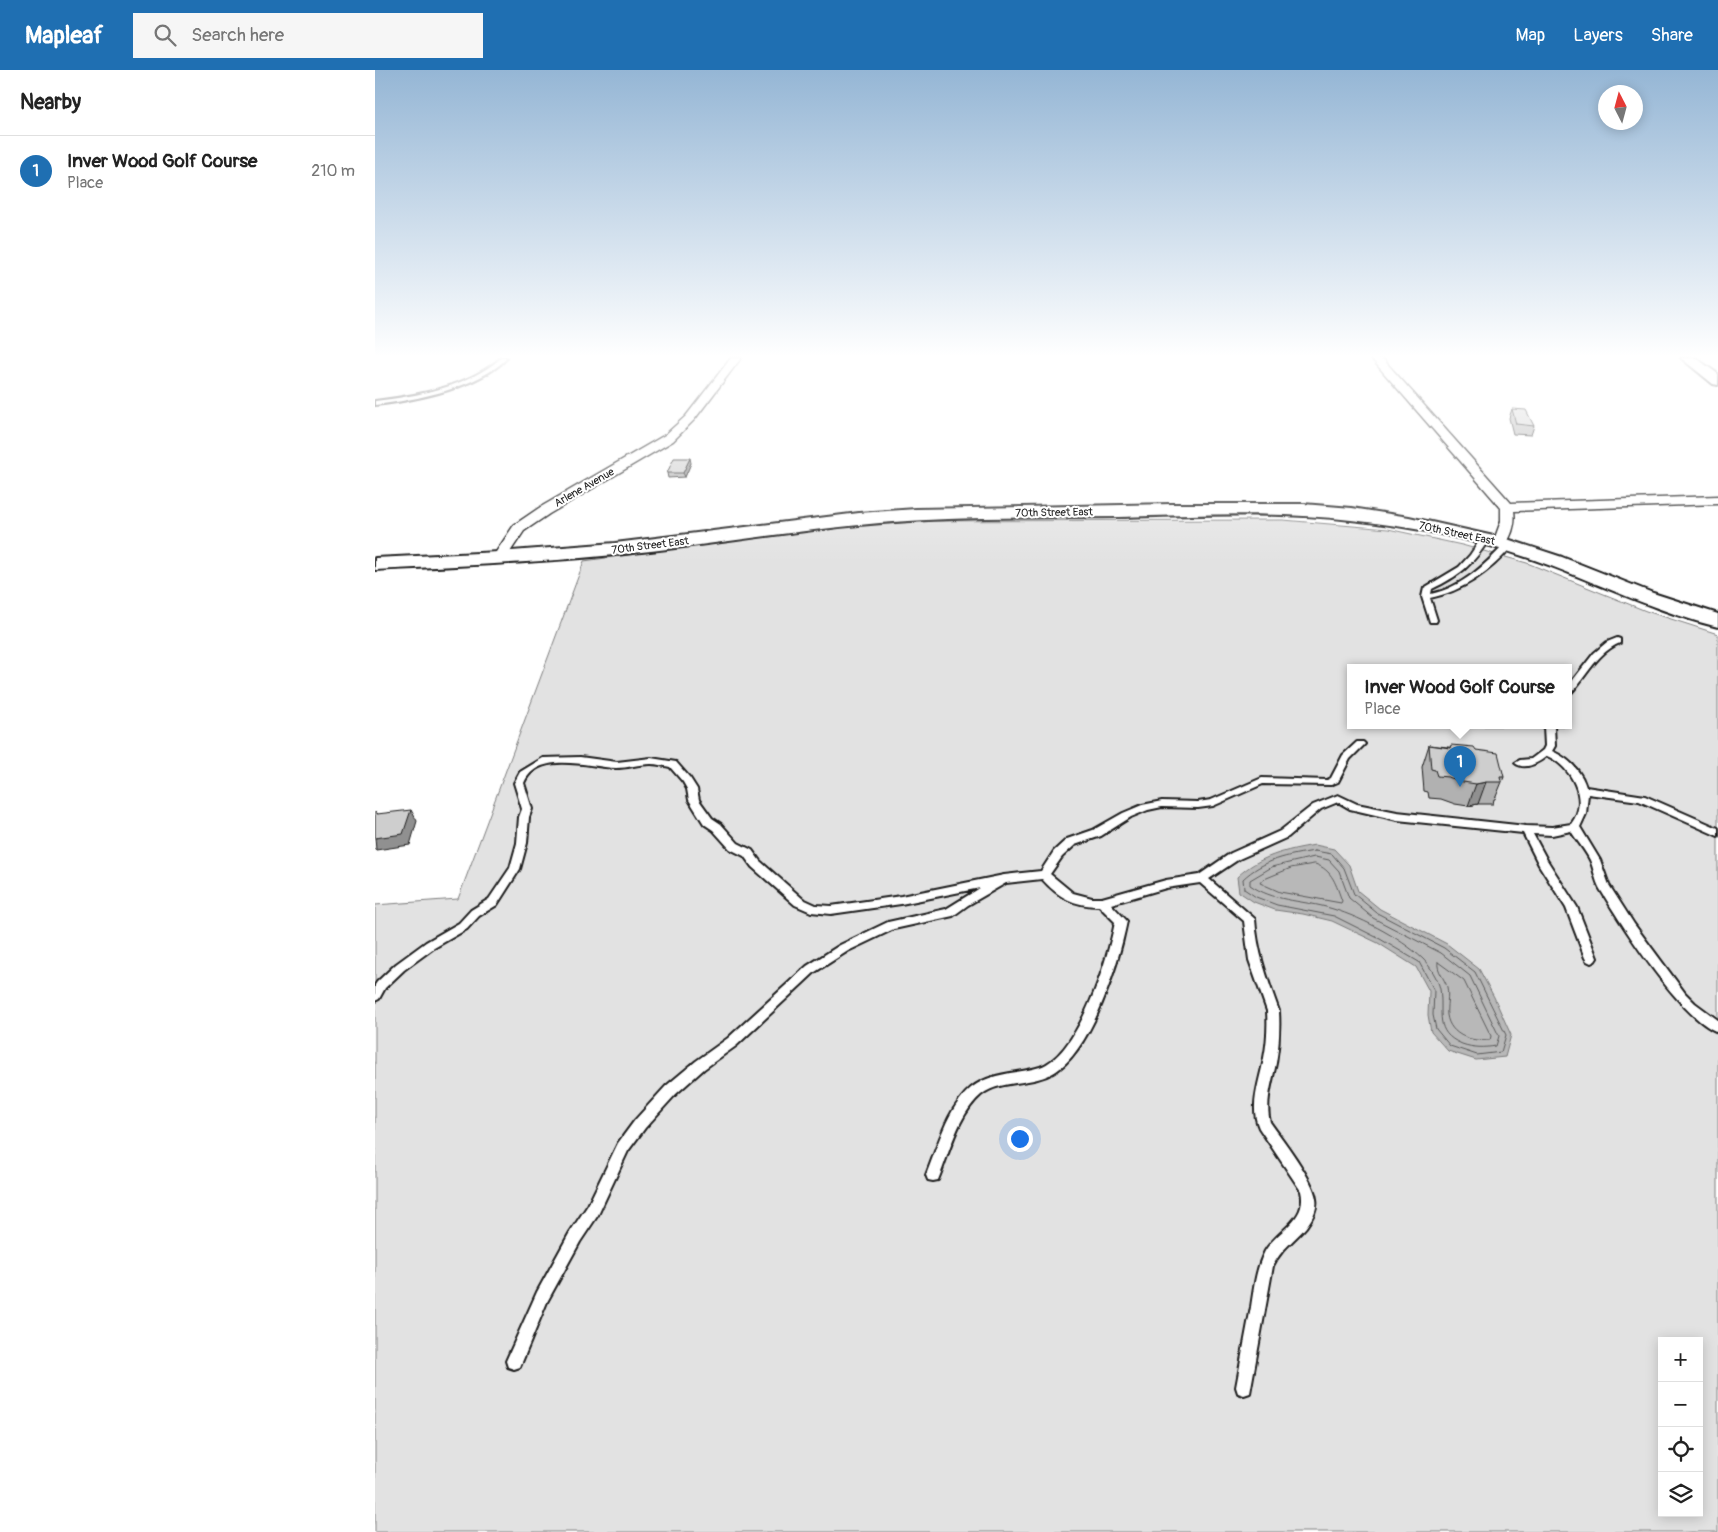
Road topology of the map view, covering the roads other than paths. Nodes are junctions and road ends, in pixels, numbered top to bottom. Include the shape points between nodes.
1 (681, 426) edge
2 (1438, 426) edge
3 (1718, 500) edge
4 (1507, 507) junction
5 (1498, 542) junction
6 (499, 558) junction
7 (375, 564) edge
8 (1427, 597) junction
9 (1433, 620) dead end
10 (1718, 620) edge
11 (1617, 641) dead end
12 (1572, 686) edge
13 (1549, 729) edge
14 (1360, 744) dead end
15 (1546, 752) junction
16 (1519, 764) dead end
17 (1335, 780) junction
18 (1582, 790) junction
19 (1338, 798) junction
20 (1574, 826) junction
21 (1526, 830) junction
22 (1718, 832) edge
23 (1044, 875) junction
24 (1003, 879) junction
25 (1202, 879) junction
26 (1102, 902) junction
27 (1591, 958) dead end
28 (375, 996) edge
29 (1718, 1027) edge
30 (933, 1175) dead end
31 (513, 1361) dead end
32 (1244, 1387) dead end

1 - 6 street, Arlene Avenue via 669,438 519,528
2 - 4 street
3 - 4 street
4 - 5 street via 1510,515 1508,527
5 - 6 main road, 70th Street East via 1409,523 1303,510 973,513 859,519 615,549
5 - 8 lane via 1468,566 1428,588
5 - 8 lane via 1479,575 1440,595
5 - 10 main road, 70th Street East
6 - 7 main road, 70th Street East
8 - 9 lane
11 - 12 lane via 1611,642 1596,656
13 - 15 lane via 1550,746
14 - 17 lane via 1346,757
15 - 16 lane via 1533,762
15 - 18 lane via 1573,770
17 - 19 lane
17 - 23 lane via 1323,784 1262,781 1213,803 1146,807 1097,833 1071,842
18 - 20 lane via 1581,814
18 - 22 lane via 1641,798
19 - 21 lane via 1347,805 1385,815
19 - 25 lane via 1317,807 1284,834 1235,856
20 - 21 lane
20 - 29 lane via 1595,860 1604,886 1630,927 1681,996
21 - 27 lane via 1571,907
23 - 24 lane
23 - 26 lane via 1071,898
24 - 28 lane via 901,900 831,910 815,909 799,902 748,853 734,846 708,821 694,800 687,780 673,764 543,761 523,774 519,783 527,808 522,843 515,869 493,902 400,967 381,985
24 - 31 lane via 949,913 892,925 811,969 745,1031 671,1090 623,1147 593,1210 542,1297
25 - 26 lane via 1166,884
25 - 32 lane via 1249,919 1251,943 1274,1021 1261,1116 1310,1198 1306,1216 1281,1240 1268,1261
26 - 30 lane via 1121,921 1120,927 1097,1000 1079,1038 1065,1057 1048,1069 992,1083 976,1091 958,1117

